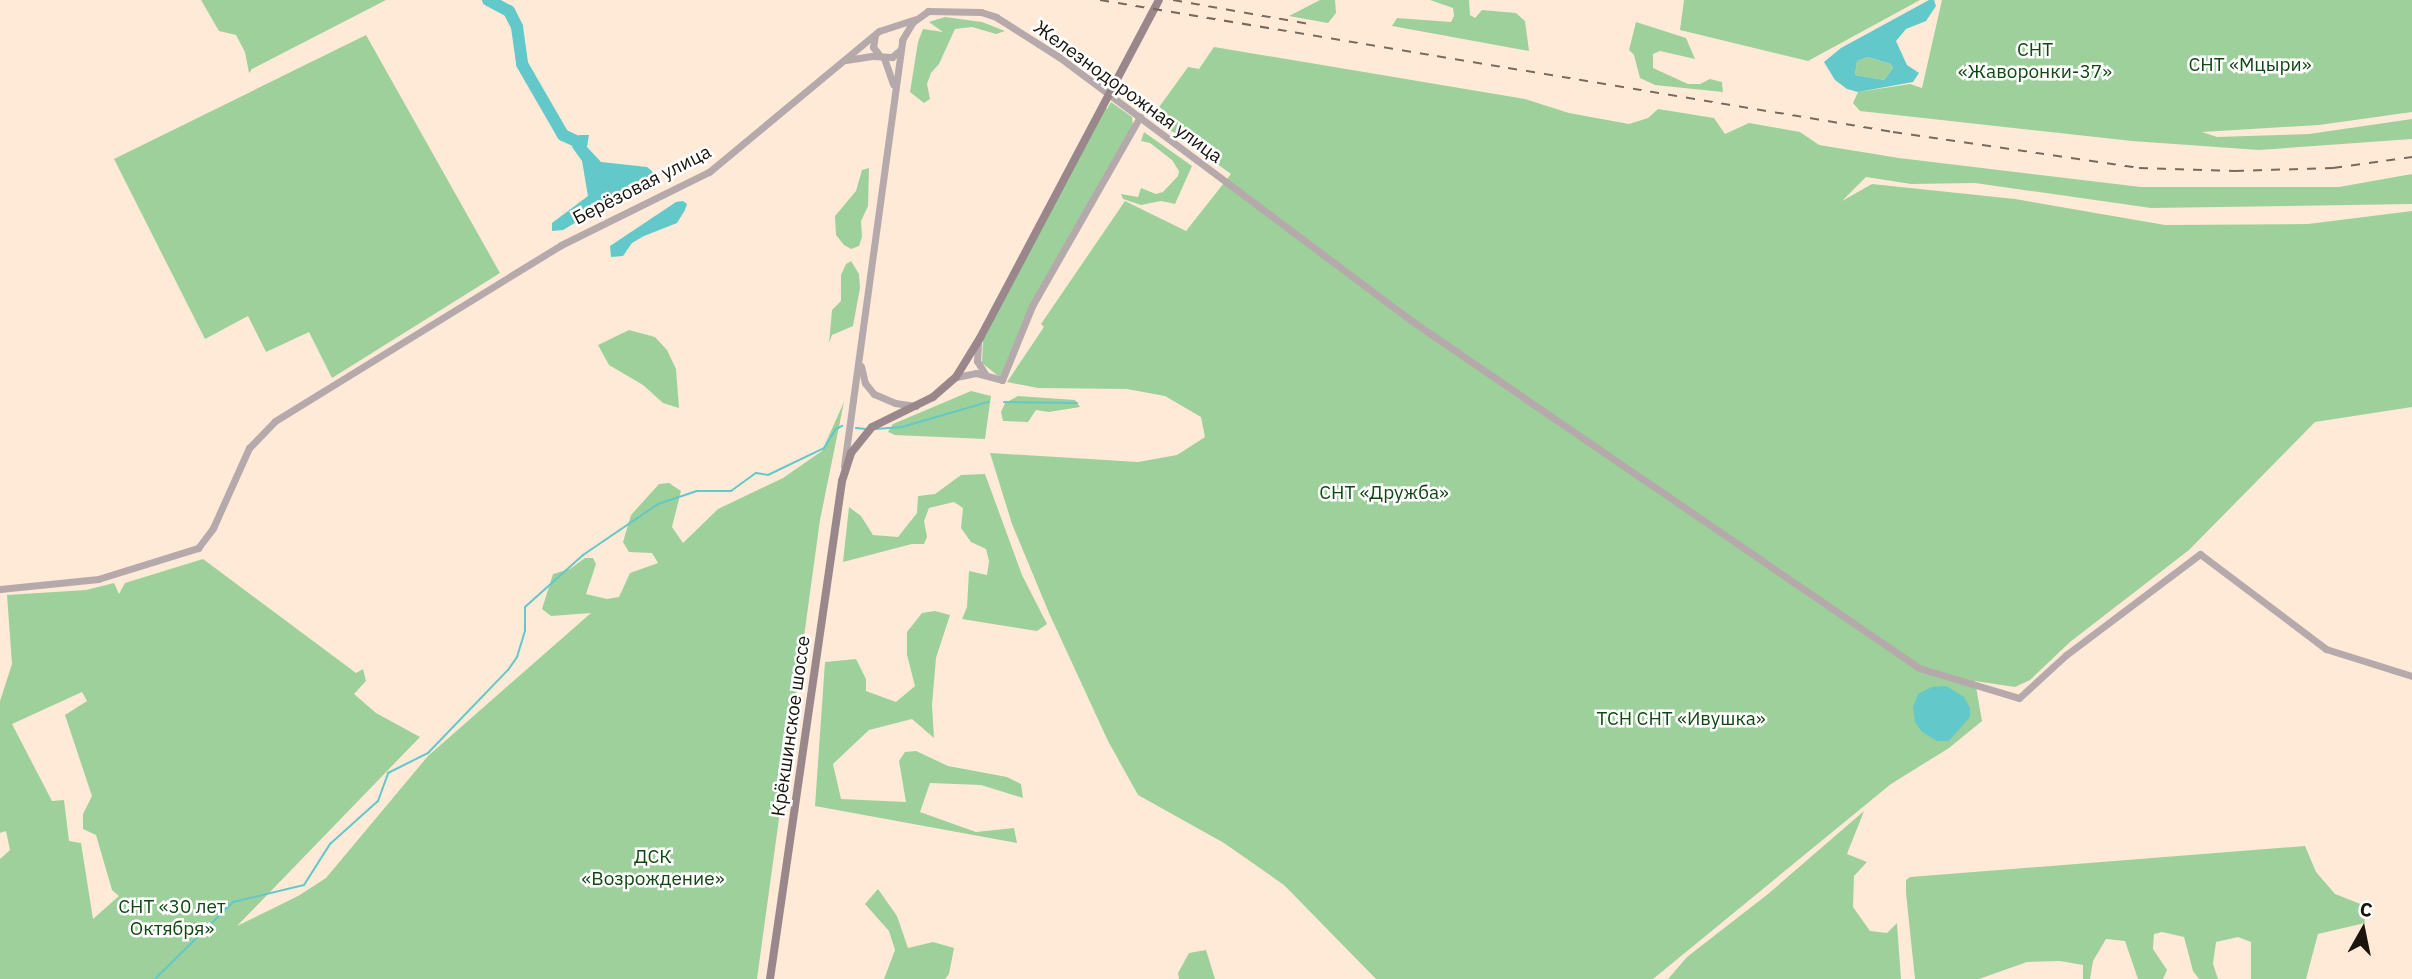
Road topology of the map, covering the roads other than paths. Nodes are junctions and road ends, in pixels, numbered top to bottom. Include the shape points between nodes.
1 (1159, 0) edge
2 (919, 17) junction
3 (888, 29) junction
4 (876, 34) junction
5 (902, 44) junction
6 (882, 57) junction
7 (842, 62) junction
8 (895, 99) junction
9 (1140, 117) junction
10 (978, 342) junction
11 (859, 358) junction
12 (986, 375) junction
13 (956, 377) junction
14 (917, 406) junction
15 (842, 477) junction
16 (0, 589) edge
17 (2412, 676) edge
18 (770, 979) edge

1 - 10 main road, Крёкшинское шоссе
2 - 3 street, Железнодорожная улица
2 - 5 street
2 - 9 street, Железнодорожная улица via 939,9 996,17
3 - 4 street
3 - 5 street via 896,31
4 - 6 street via 873,47
4 - 7 street, Берёзовая улица
5 - 6 street via 896,55
5 - 8 street
6 - 7 street
6 - 8 street via 891,71
7 - 16 street, Берёзовая улица via 709,172 603,222 513,273 263,431 249,447 213,528 198,548 98,579
8 - 11 street
9 - 12 street via 1032,306 1002,380
9 - 17 street, Железнодорожная улица via 1415,323 1924,670 2019,698 2066,655 2200,554 2326,649
10 - 12 street via 977,361
10 - 13 main road, Крёкшинское шоссе
11 - 14 street via 863,378 874,394
11 - 15 street
12 - 13 street
13 - 14 main road, Крёкшинское шоссе
14 - 15 main road, Крёкшинское шоссе via 867,431 851,453
15 - 18 main road, Крёкшинское шоссе

